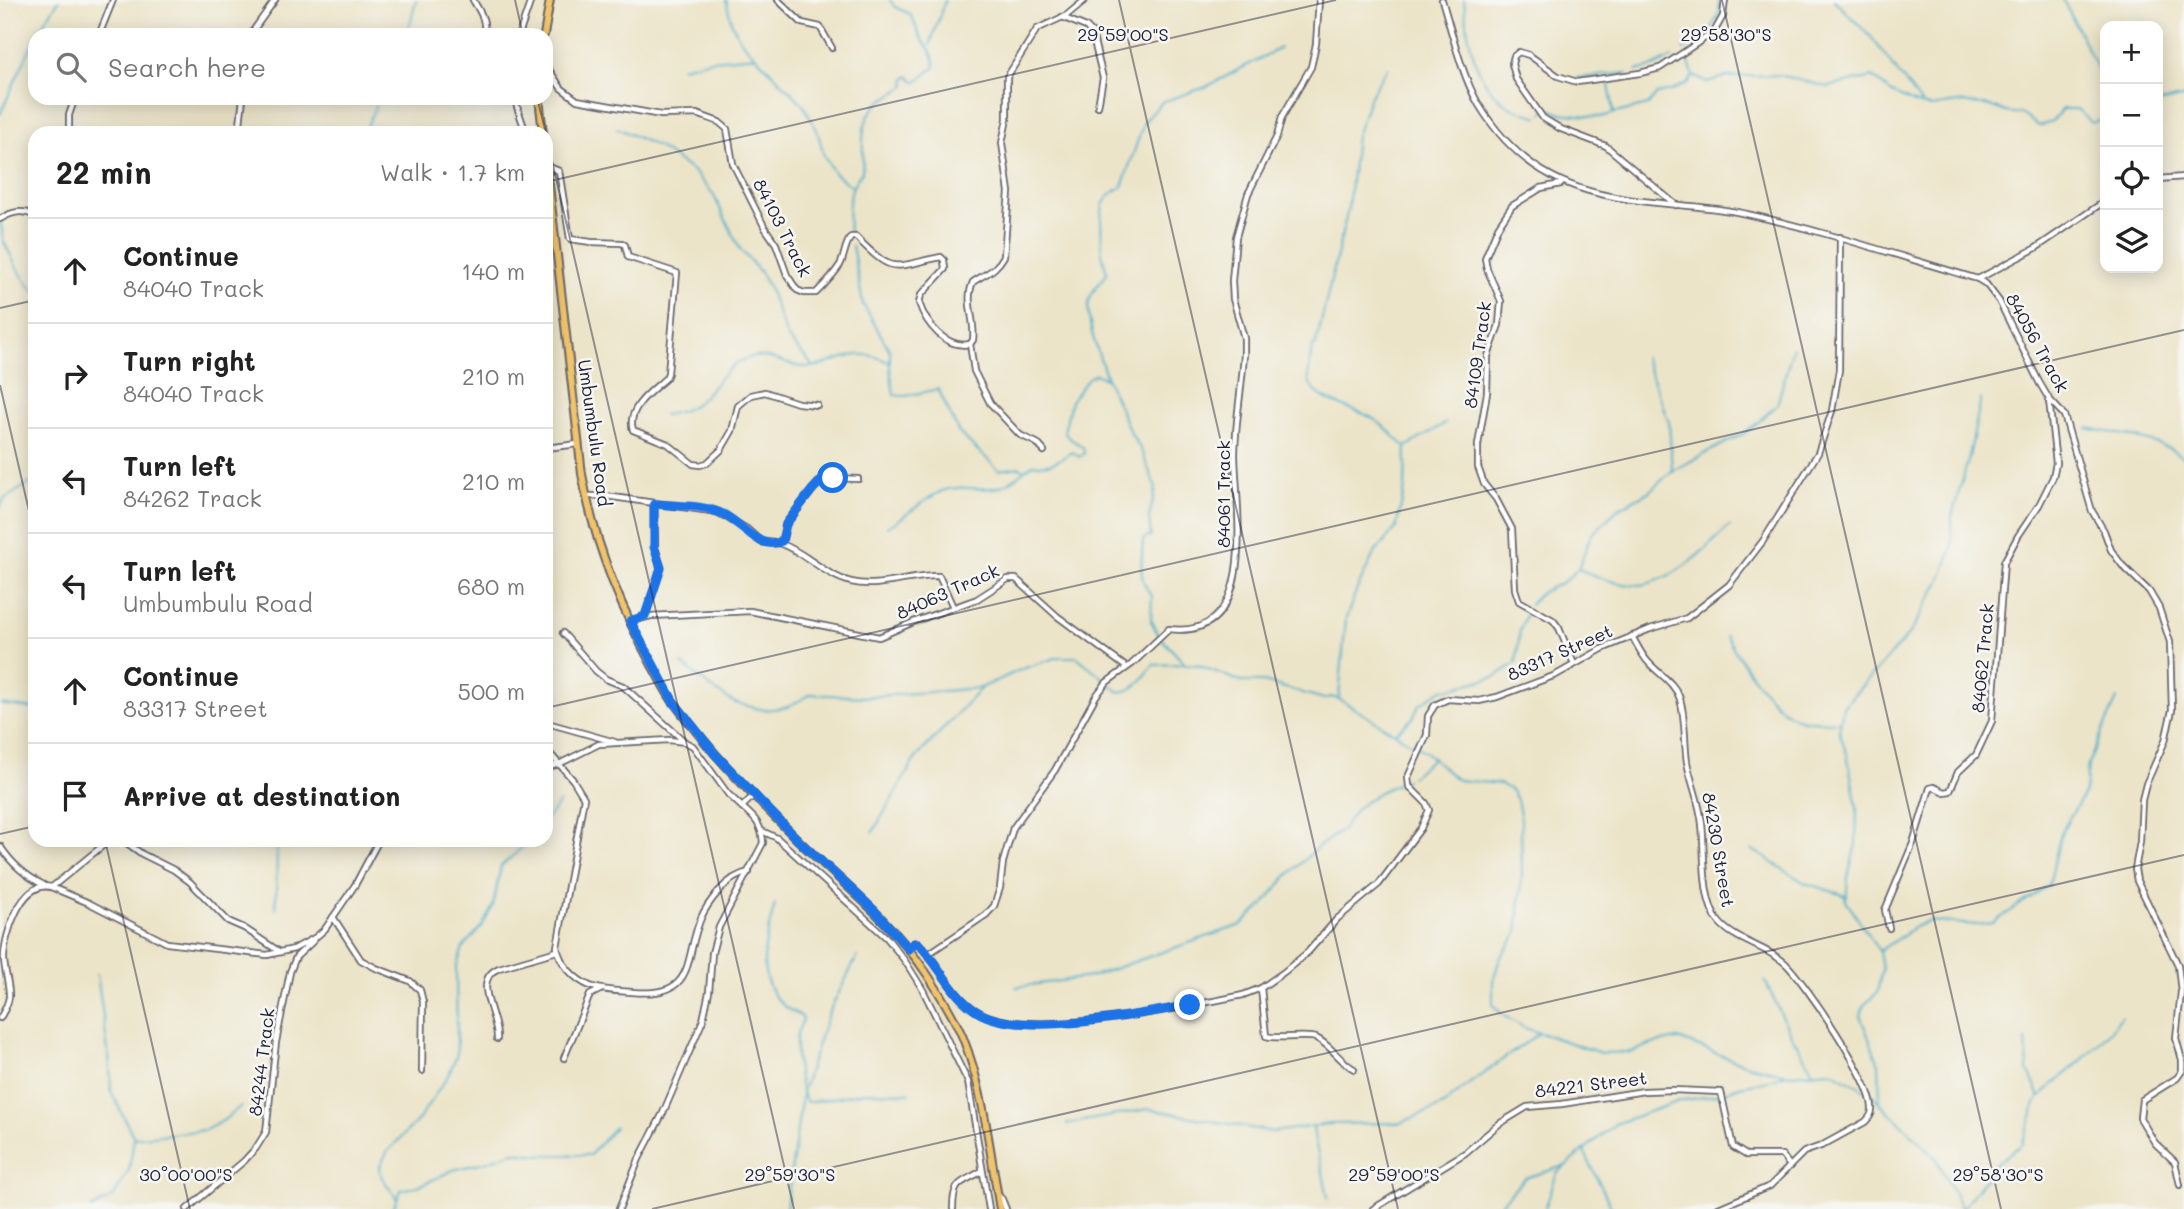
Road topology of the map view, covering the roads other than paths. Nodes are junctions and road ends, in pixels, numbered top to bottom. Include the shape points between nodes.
1 (113, 0) edge
2 (275, 0) edge
3 (473, 0) edge
4 (531, 0) edge
5 (550, 0) edge
6 (778, 0) edge
7 (1085, 0) edge
8 (1319, 0) edge
9 (1442, 0) edge
10 (1725, 0) edge
11 (1061, 17) junction
12 (102, 28) edge
13 (255, 28) edge
14 (484, 28) edge
15 (521, 28) edge
16 (545, 28) edge
17 (832, 48) dead end
18 (553, 76) edge
19 (73, 105) edge
20 (242, 105) edge
21 (516, 105) edge
22 (541, 105) edge
23 (1098, 106) dead end
24 (69, 126) edge
25 (240, 126) edge
26 (523, 126) edge
27 (542, 126) edge
28 (553, 169) edge
29 (2184, 177) edge
30 (2163, 179) edge
31 (1563, 183) junction
32 (2100, 204) edge
33 (1676, 205) junction
34 (28, 213) edge
35 (0, 219) edge
36 (553, 227) edge
37 (1840, 237) junction
38 (1978, 279) junction
39 (970, 344) junction
40 (2049, 399) junction
41 (817, 405) dead end
42 (578, 444) junction
43 (553, 447) edge
44 (1044, 451) dead end
45 (858, 479) dead end
46 (586, 496) junction
47 (654, 504) junction
48 (779, 542) junction
49 (953, 607) junction
50 (645, 616) junction
51 (630, 621) junction
52 (563, 633) dead end
53 (1632, 636) junction
54 (1574, 664) junction
55 (1126, 667) junction
56 (553, 725) edge
57 (685, 742) junction
58 (619, 743) junction
59 (553, 757) edge
60 (559, 764) junction
61 (553, 766) edge
62 (755, 795) junction
63 (743, 807) junction
64 (762, 831) junction
65 (0, 846) edge
66 (101, 847) edge
67 (132, 847) edge
68 (375, 847) edge
69 (750, 872) junction
70 (48, 886) junction
71 (333, 917) junction
72 (1889, 928) dead end
73 (316, 937) junction
74 (557, 951) junction
75 (281, 952) junction
76 (911, 952) junction
77 (928, 954) junction
78 (905, 961) junction
79 (1261, 988) junction
80 (603, 989) junction
81 (0, 1018) edge
82 (496, 1040) dead end
83 (564, 1058) dead end
84 (1354, 1069) dead end
85 (422, 1071) dead end
86 (972, 1081) junction
87 (1790, 1166) junction
88 (982, 1171) junction
89 (2180, 1185) dead end
90 (997, 1194) junction
91 (187, 1209) edge
92 (619, 1209) edge
93 (953, 1209) edge
94 (989, 1209) edge
95 (1000, 1209) edge
96 (1006, 1209) edge
97 (1373, 1209) edge
98 (1716, 1209) edge

1 - 12 street
2 - 13 street
3 - 14 street
4 - 15 street
5 - 16 main road
6 - 17 street via 802,23 820,27
7 - 11 street
8 - 55 street, 84061 Track via 1311,67 1282,117 1248,194 1236,237 1233,299 1244,354 1235,453 1240,536 1236,574 1223,609 1212,620 1189,630 1169,629
9 - 31 street via 1479,104 1511,148
10 - 33 street via 1714,32 1660,68 1577,82 1558,76 1519,51 1512,64 1516,79 1543,118 1561,130 1606,146
11 - 23 street via 1086,27 1094,38 1103,78
11 - 39 street via 1037,29 1007,77 1002,143 1009,192 1004,256 992,272 972,282 974,334
18 - 39 street, 84103 Track via 577,100 661,115 697,114 727,129 733,164 797,290 816,293 841,263 851,237 890,266 940,257 944,270 922,295 921,310 941,336
19 - 24 street
20 - 25 street
21 - 26 street
22 - 27 main road
28 - 41 street via 559,171 570,239 622,243 628,257 677,273 668,373 642,399 631,425 636,432 668,444 692,464 704,465 721,450 738,406 751,395 765,393
29 - 30 street
31 - 33 street via 1609,196
31 - 54 street, 84109 Track via 1541,188 1512,206 1485,258 1501,301 1488,355 1488,393 1477,460 1484,484 1512,529 1519,601 1553,620
32 - 38 street via 2036,248
33 - 37 street via 1734,212
34 - 35 street
36 - 42 main road, Umbumbulu Road
37 - 38 street
37 - 53 street, 83317 Street via 1839,370 1818,453 1729,586 1688,618
38 - 40 street, 84056 Track via 1999,301
39 - 44 street via 974,371 990,403 1020,435
40 - 72 street, 84062 Track via 2056,463 2039,505 2004,562 1992,721 1976,755 1958,772 1950,791 1930,788 1885,910
40 - 89 street, 84056 Track via 2068,425 2088,502 2111,550 2149,592 2170,642 2171,724 2142,800 2135,869 2178,965 2181,992 2176,1038 2182,1072 2142,1100 2140,1118 2155,1143 2175,1162
42 - 43 street
42 - 46 main road, Umbumbulu Road
45 - 48 street via 818,483 786,524
46 - 47 street
46 - 51 main road, Umbumbulu Road via 610,578
47 - 48 street via 717,512 761,542
47 - 50 street via 654,547 661,568
48 - 49 street via 824,570 855,582 939,576
49 - 50 street, 84063 Track via 879,637 750,611
49 - 55 street, 84063 Track via 1016,579 1056,616
50 - 51 street, 84063 Track
51 - 62 main road, Umbumbulu Road via 673,701
52 - 57 street via 596,671 623,686
53 - 54 street, 83317 Street
53 - 87 street, 84230 Street via 1679,698 1687,760 1702,821 1707,888 1716,920 1787,965 1834,1028 1867,1088 1871,1116 1804,1152
54 - 79 street, 83317 Street via 1488,700 1443,701 1430,710 1427,735 1408,777 1409,786 1429,810 1421,828 1378,884 1308,952
55 - 77 street, 84061 Track via 1096,696 1055,770 1013,828 994,906
56 - 58 street
57 - 58 street
57 - 63 street
58 - 60 street via 599,744
59 - 60 street
60 - 61 street
60 - 74 street via 580,790 584,805
62 - 63 street
62 - 76 main road, Umbumbulu Road
63 - 64 street
64 - 69 street via 763,843
64 - 78 street via 777,838 887,938
65 - 70 street via 26,876
66 - 70 street
67 - 75 street via 174,870 228,920
68 - 71 street, 84244 Track
69 - 80 street via 742,873 711,900 700,919 686,972 675,984 657,992
69 - 92 street via 719,927 707,1006 692,1048
70 - 75 street via 167,943 254,955
70 - 81 street via 27,896 10,928 4,957 9,998
71 - 73 street, 84244 Track
71 - 85 street via 361,960 421,990
73 - 75 street
73 - 91 street, 84244 Track via 296,957 290,972 266,1132 244,1161
74 - 80 street via 578,979
74 - 82 street via 487,976
76 - 77 street via 918,943
76 - 78 street
76 - 86 main road, Umbumbulu Road via 963,1038
77 - 79 street, 83317 Street via 976,1011 1021,1023 1145,1012
78 - 86 street
79 - 84 street via 1266,1036 1315,1038
80 - 83 street via 590,995
86 - 88 street
86 - 90 main road, Umbumbulu Road
87 - 97 street, 84221 Street via 1782,1155 1746,1155 1733,1147 1718,1090 1644,1091 1527,1107 1465,1153
87 - 98 street via 1770,1186
88 - 93 street via 959,1182
88 - 94 street
90 - 95 main road, Umbumbulu Road
90 - 96 street

